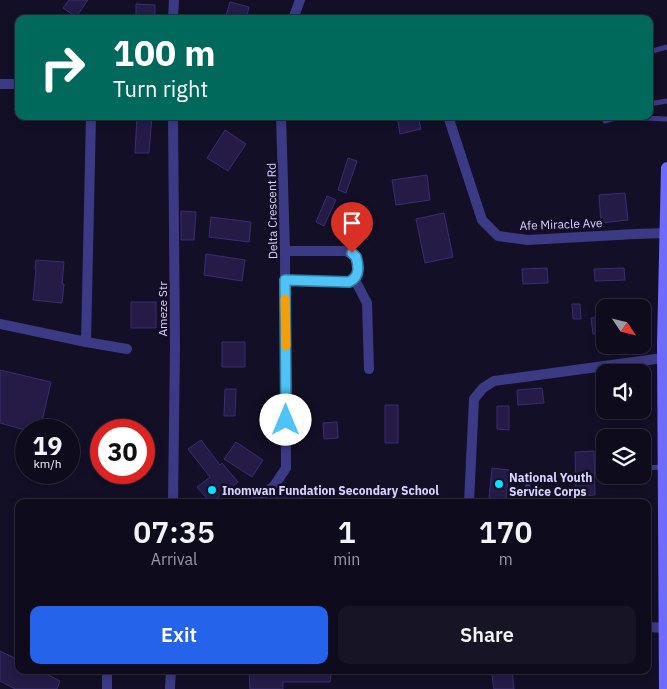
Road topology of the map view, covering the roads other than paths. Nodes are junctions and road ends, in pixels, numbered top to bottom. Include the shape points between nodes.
1 (174, 0) edge
2 (300, 0) edge
3 (174, 15) edge
4 (294, 15) edge
5 (667, 46) edge
6 (653, 51) edge
7 (0, 84) edge
8 (15, 84) edge
9 (667, 101) edge
10 (653, 103) edge
11 (653, 118) edge
12 (667, 119) edge
13 (91, 120) edge
14 (173, 120) edge
15 (281, 120) edge
16 (449, 120) edge
17 (608, 120) edge
18 (605, 121) dead end
19 (667, 168) edge
20 (666, 233) junction
21 (285, 251) junction
22 (285, 280) junction
23 (352, 281) junction
24 (0, 324) edge
25 (86, 342) junction
26 (127, 349) dead end
27 (665, 363) edge
28 (369, 369) dead end
29 (665, 467) junction
30 (651, 468) edge
31 (529, 479) dead end
32 (173, 499) edge
33 (258, 499) edge
34 (469, 499) edge
35 (526, 499) edge
36 (651, 627) edge
37 (665, 628) junction
38 (107, 674) edge
39 (171, 674) edge
40 (665, 684) edge
41 (107, 689) edge
42 (170, 689) edge

1 - 3 street
2 - 4 street
5 - 6 lane
7 - 8 street
9 - 10 lane
11 - 12 lane
13 - 25 street
14 - 32 street, Ameze Str
15 - 21 street, Delta Crescent Rd
16 - 20 street, Afe Miracle Ave via 482,220 498,236 528,240
17 - 18 lane
19 - 20 street
20 - 27 street
21 - 22 street, Delta Crescent Rd
21 - 23 street via 352,253 359,268
22 - 23 street
22 - 33 street, Delta Crescent Rd via 286,468 274,486
23 - 28 street via 367,303
24 - 25 street
25 - 26 street
27 - 29 street
27 - 34 street via 494,382 483,388 474,399
29 - 30 lane
29 - 37 street
31 - 35 lane
36 - 37 street
37 - 40 street
38 - 41 street
39 - 42 street

